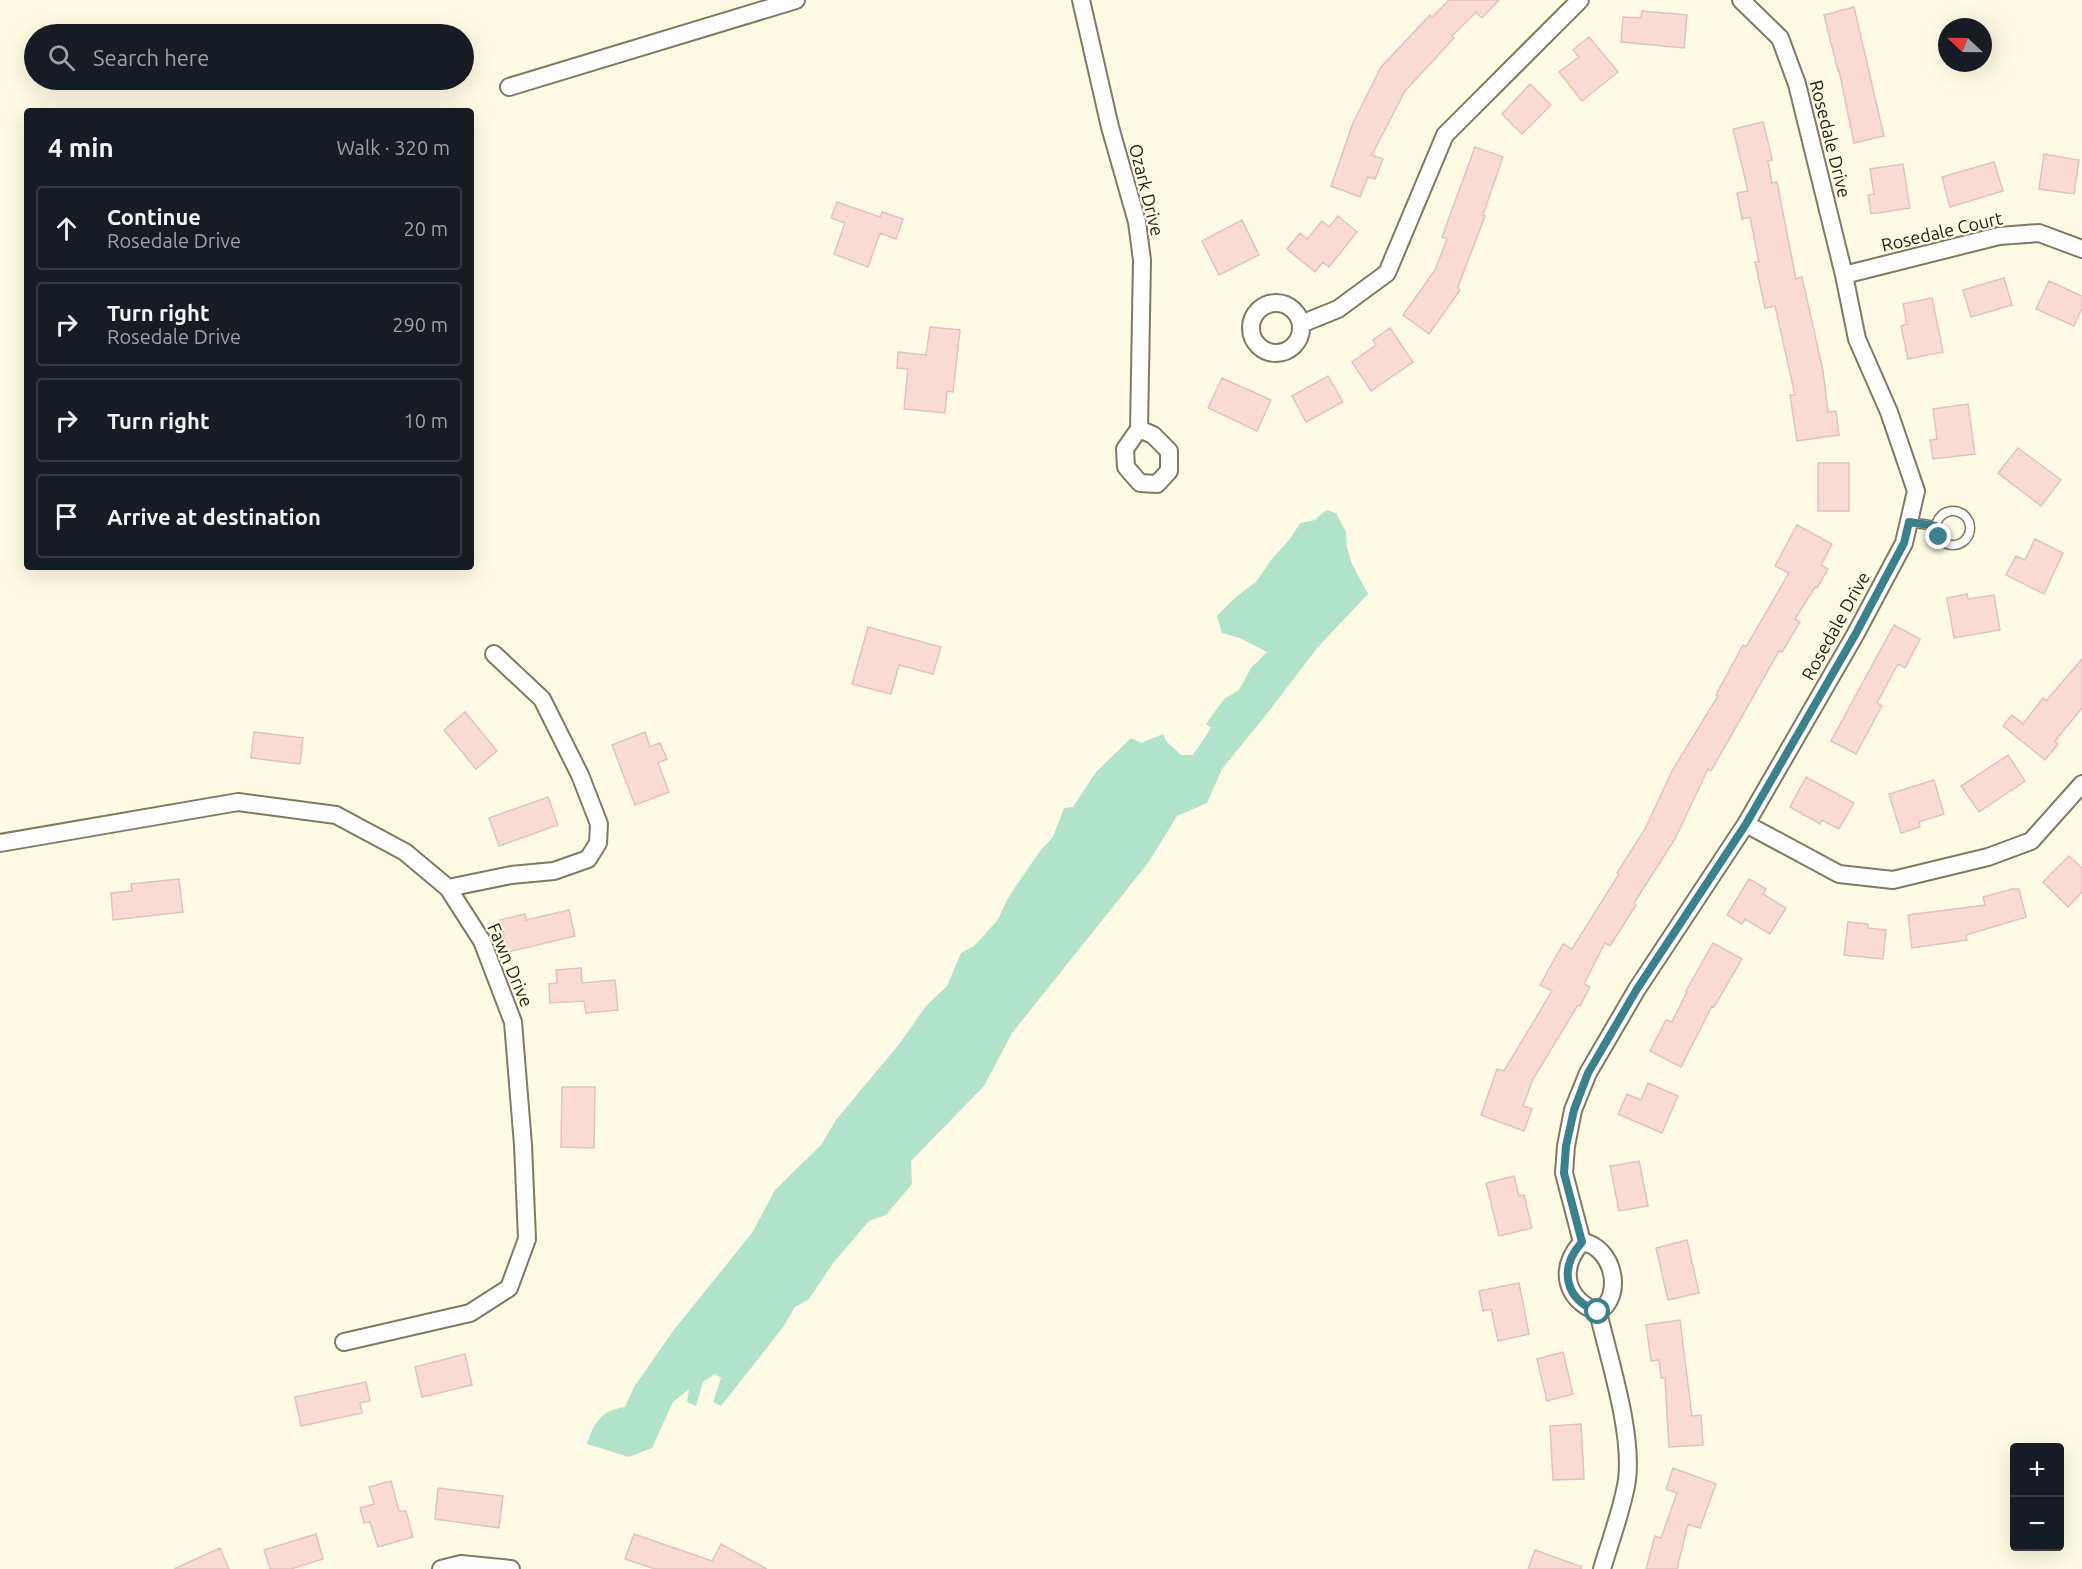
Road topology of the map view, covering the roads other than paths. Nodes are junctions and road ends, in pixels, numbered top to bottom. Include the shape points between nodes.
1 (796, 0) edge
2 (1081, 0) edge
3 (1580, 0) edge
4 (1741, 0) edge
5 (509, 87) dead end
6 (2082, 249) edge
7 (1844, 275) junction
8 (1301, 324) dead end
9 (1139, 429) dead end
10 (1909, 522) junction
11 (1936, 526) junction
12 (494, 654) dead end
13 (2082, 784) edge
14 (1746, 824) junction
15 (0, 843) edge
16 (448, 888) junction
17 (1582, 1242) junction
18 (1598, 1312) junction
19 (344, 1342) dead end
20 (441, 1569) edge
21 (511, 1569) edge
22 (1602, 1569) edge

1 - 5 street
2 - 9 street, Ozark Drive via 1137,222 1142,260
3 - 8 street via 1445,135 1387,273 1338,309
4 - 7 street, Rosedale Drive via 1780,38 1797,84
6 - 7 street, Rosedale Court via 2039,233 1999,236
7 - 10 street, Rosedale Drive via 1857,339 1889,412 1916,491
10 - 11 lane
10 - 14 street, Rosedale Drive via 1904,543 1860,625
11 - 11 lane via 1939,537 1948,545 1959,544 1971,531 1966,516 1956,511 1941,516
12 - 16 street via 542,699 580,775 599,825 598,843 588,859 554,872 511,875
13 - 14 street via 2031,841 1988,857 1893,880 1839,874
14 - 17 street, Rosedale Drive via 1637,989 1588,1073 1574,1110 1564,1173
15 - 16 street, Fawn Drive via 238,802 336,815 405,852
16 - 19 street, Fawn Drive via 482,940 513,1022 527,1239 509,1288 470,1313
17 - 18 street via 1568,1269 1569,1288 1580,1301
17 - 18 street via 1601,1250 1610,1265 1613,1285 1608,1301
18 - 22 street via 1628,1459 1626,1481
20 - 21 street via 461,1564

